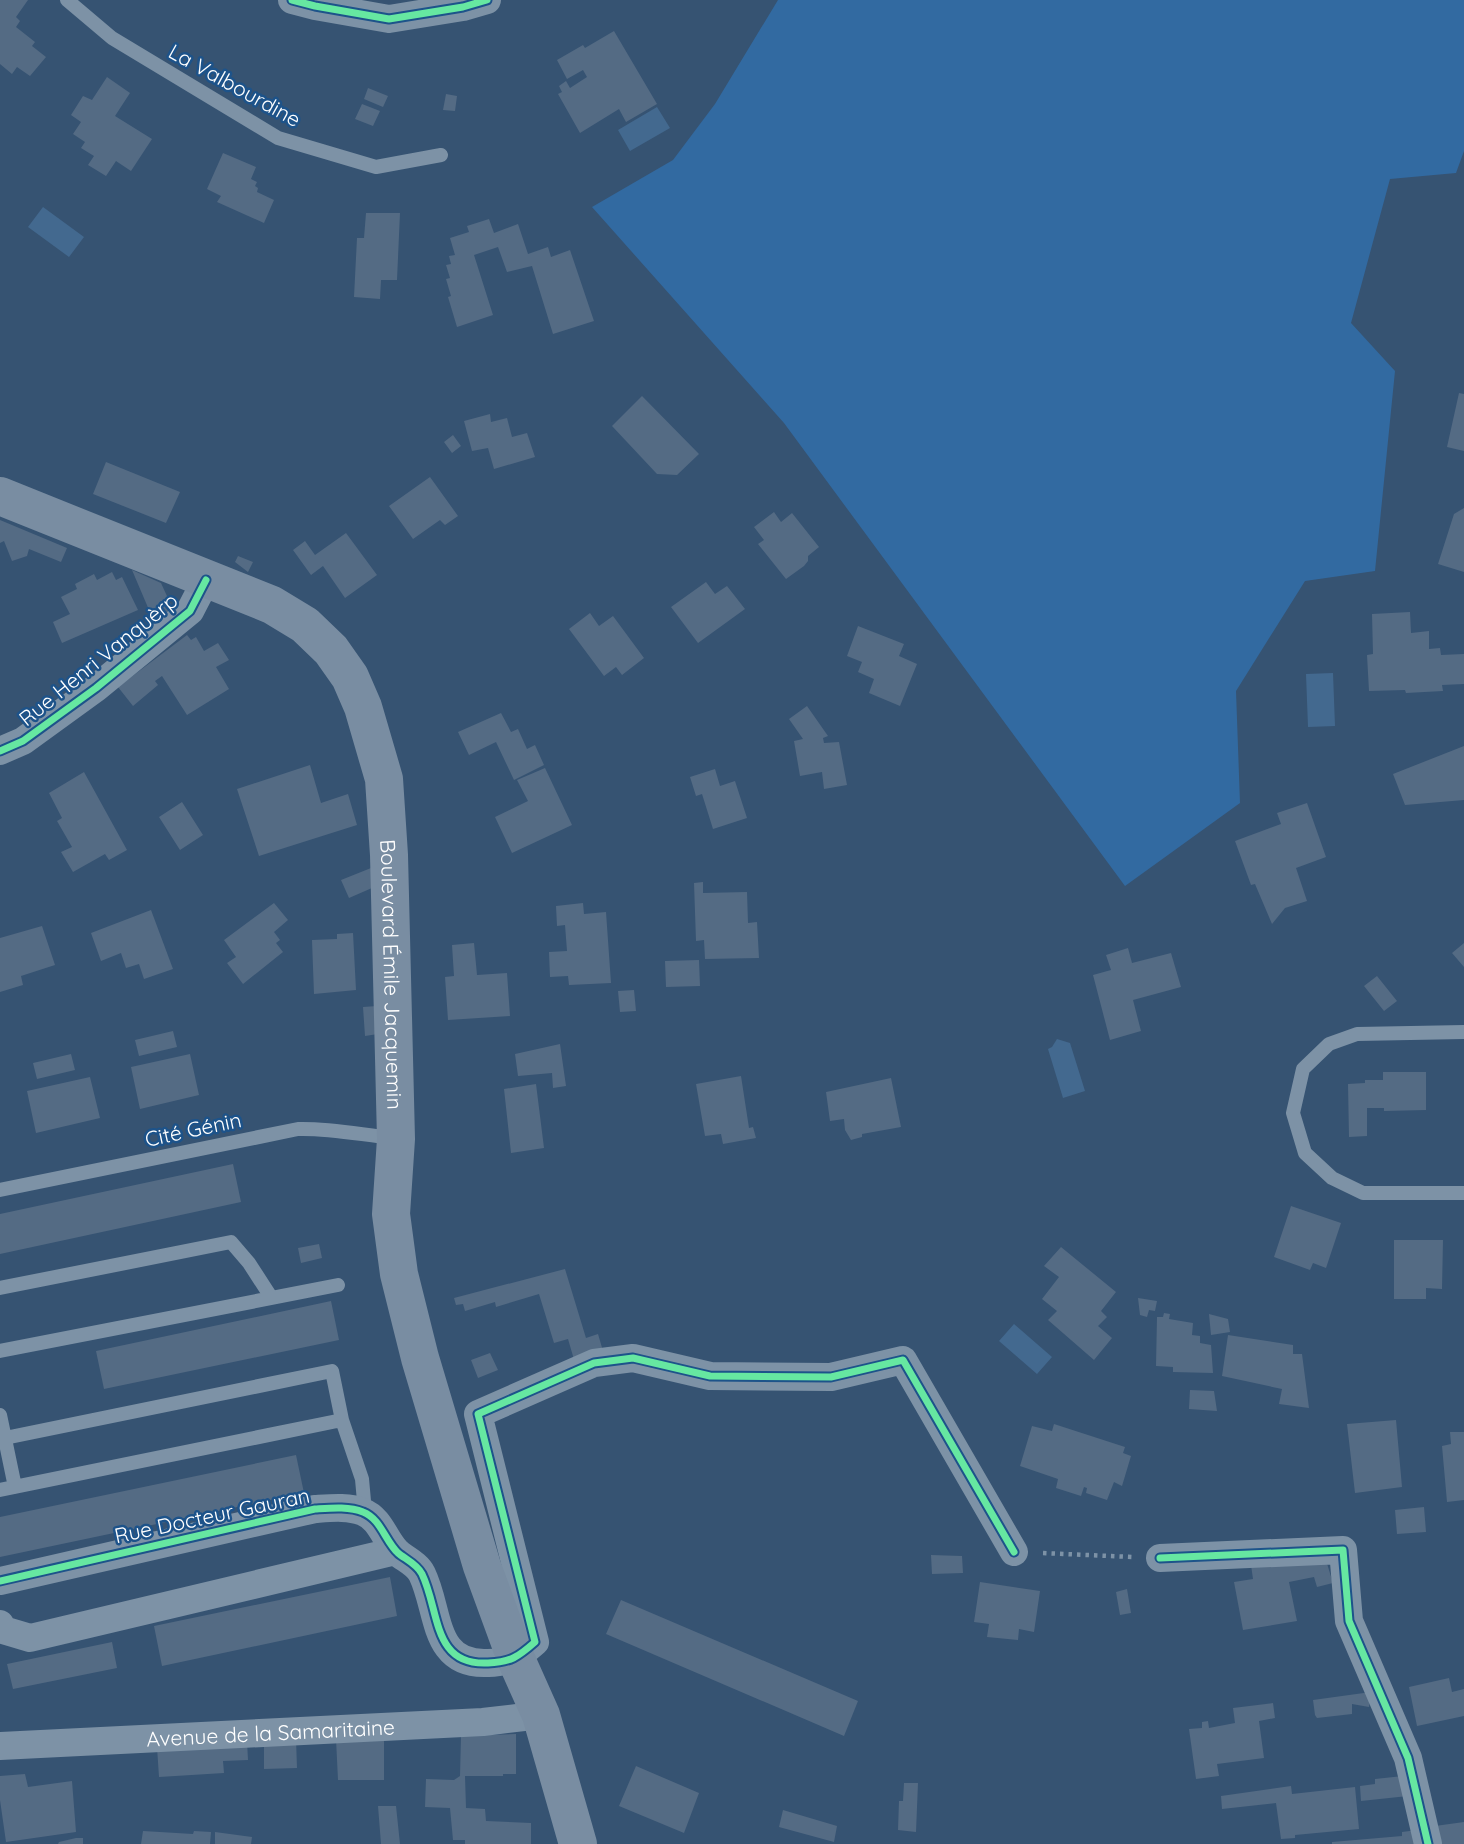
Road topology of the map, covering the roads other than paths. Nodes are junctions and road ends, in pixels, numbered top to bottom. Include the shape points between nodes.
1 (67, 0) edge
2 (292, 0) edge
3 (487, 0) edge
4 (441, 155) dead end
5 (0, 496) edge
6 (206, 580) junction
7 (0, 751) edge
8 (1464, 1032) edge
9 (396, 1139) junction
10 (0, 1190) edge
11 (1464, 1193) edge
12 (338, 1285) dead end
13 (0, 1288) edge
14 (271, 1297) junction
15 (0, 1351) edge
16 (0, 1415) edge
17 (342, 1420) junction
18 (5, 1438) junction
19 (15, 1486) junction
20 (0, 1490) edge
21 (365, 1512) junction
22 (396, 1551) junction
23 (1014, 1552) road end
24 (1160, 1558) road end
25 (0, 1581) edge
26 (0, 1625) edge
27 (516, 1659) junction
28 (541, 1715) junction
29 (0, 1746) edge
30 (578, 1844) edge
31 (1428, 1844) edge

1 - 4 lane, La Valbourdine via 112,38 278,138 376,167
2 - 3 street via 389,19
5 - 6 main road, Boulevard Émile Jacquemin
6 - 7 street, Rue Henri Vanquèrp via 190,611 96,688 23,741
6 - 9 main road, Boulevard Émile Jacquemin via 272,605 305,625 331,650 363,707 384,779
8 - 11 lane via 1357,1034 1329,1044 1303,1069 1293,1113 1305,1153 1332,1178 1363,1193
9 - 10 lane, Cité Génin via 326,1128 298,1129
9 - 27 main road, Boulevard Émile Jacquemin via 391,1214 399,1275 482,1566
12 - 14 lane
13 - 14 lane via 231,1242
14 - 15 lane
16 - 18 lane
17 - 18 lane via 332,1371
17 - 19 lane
17 - 21 lane via 362,1479
18 - 19 lane
19 - 20 lane
21 - 22 street
21 - 25 street, Rue Docteur Gauran via 315,1509
22 - 26 street via 30,1638
22 - 27 street via 421,1571 444,1644 458,1658 473,1664
23 - 27 street via 903,1360 831,1377 710,1376 633,1358 594,1363 478,1414 535,1642
24 - 31 street via 1343,1550 1349,1621 1408,1758
27 - 28 main road, Boulevard Émile Jacquemin
28 - 29 street, Avenue de la Samaritaine via 484,1722
28 - 30 main road, Boulevard Émile Jacquemin

